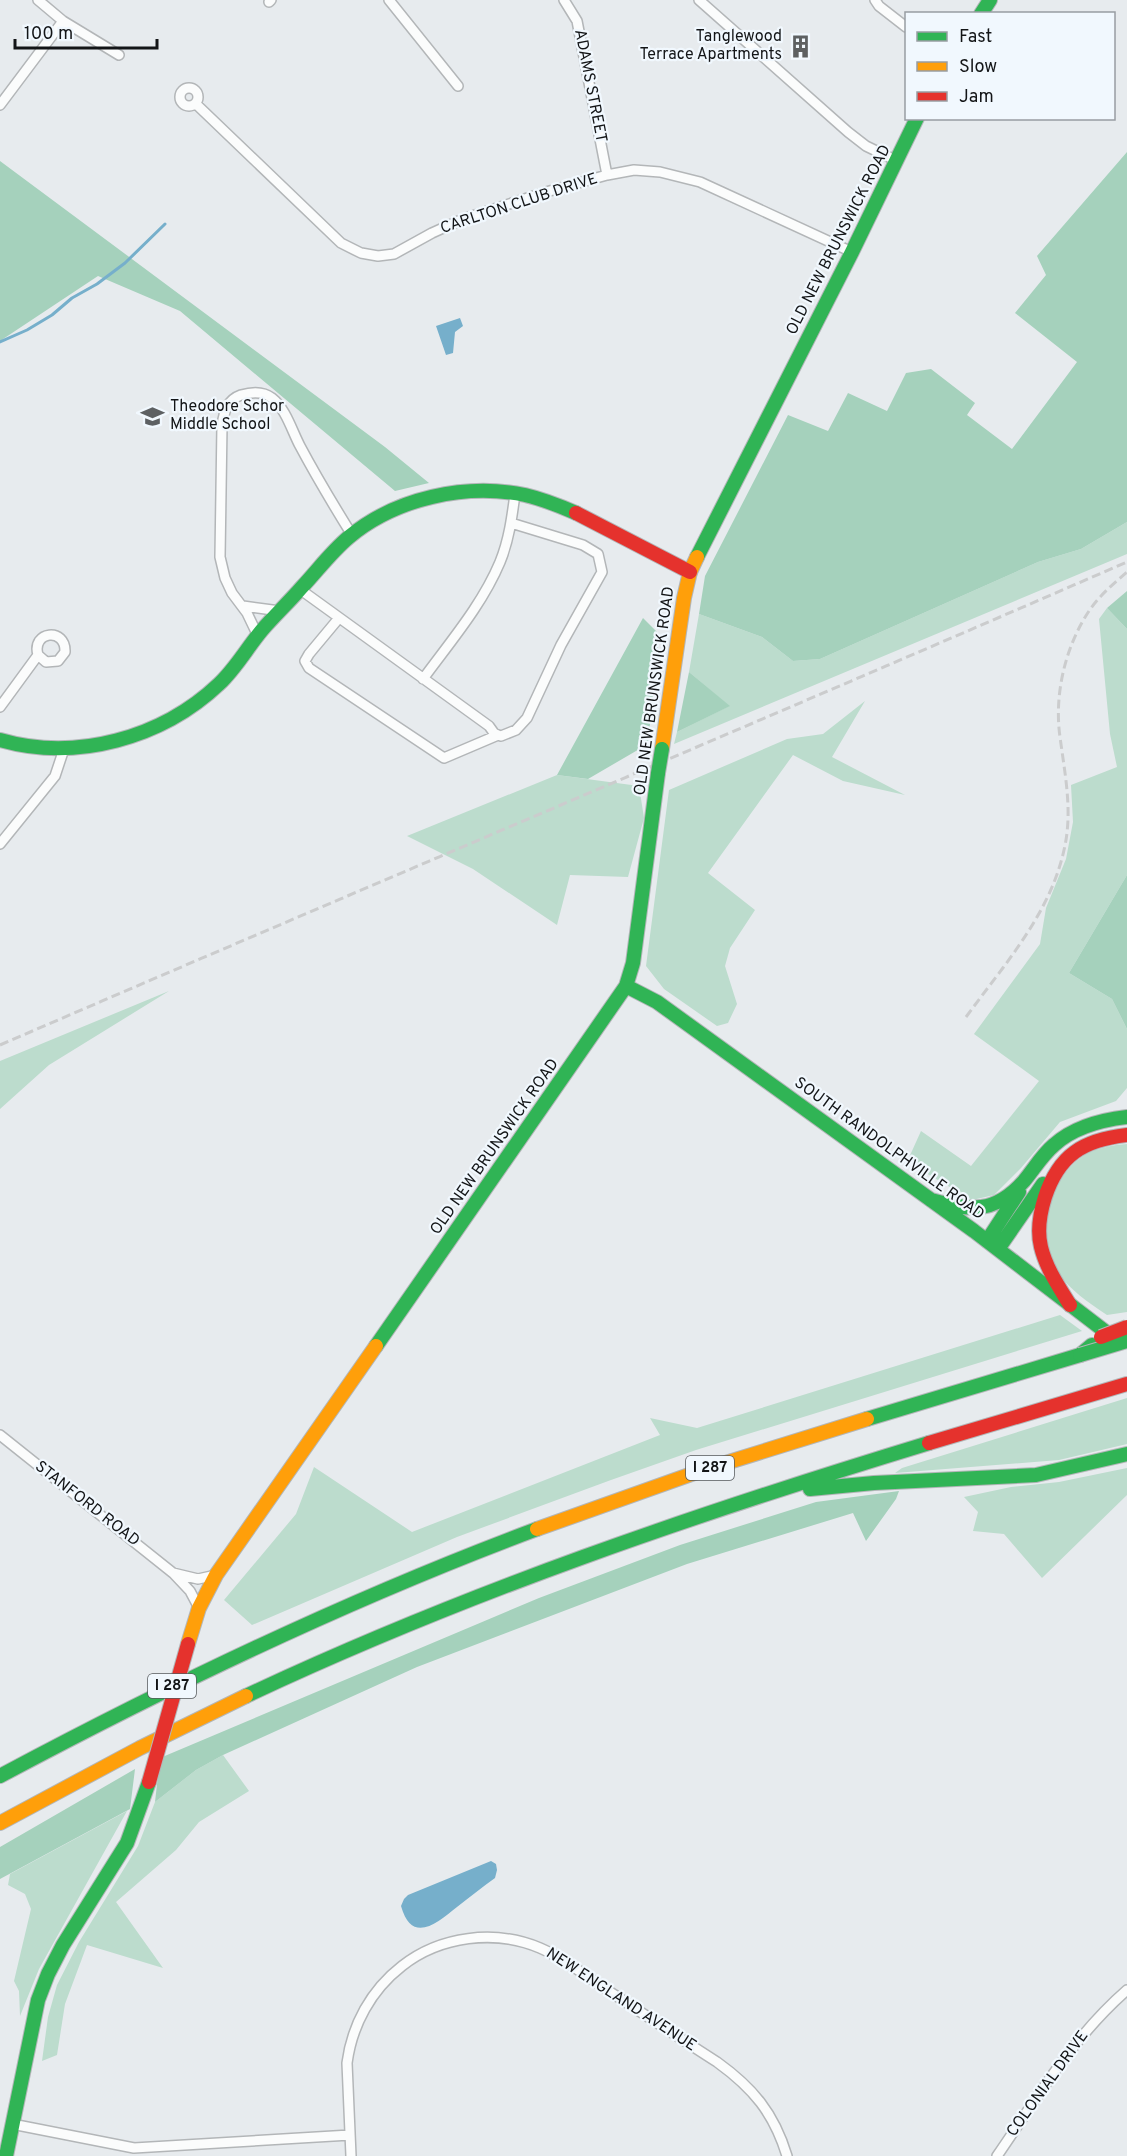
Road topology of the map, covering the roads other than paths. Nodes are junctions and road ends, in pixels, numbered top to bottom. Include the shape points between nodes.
1 (38, 0) edge
2 (389, 0) edge
3 (564, 0) edge
4 (699, 0) edge
5 (875, 0) edge
6 (63, 21) junction
7 (905, 26) edge
8 (119, 56) dead end
9 (458, 86) dead end
10 (196, 104) dead end
11 (0, 105) edge
12 (915, 120) edge
13 (897, 161) junction
14 (607, 175) junction
15 (852, 252) junction
16 (515, 494) junction
17 (511, 523) junction
18 (352, 535) junction
19 (690, 572) junction
20 (301, 590) junction
21 (243, 606) junction
22 (280, 611) junction
23 (339, 618) junction
24 (258, 636) junction
25 (38, 655) dead end
26 (423, 679) junction
27 (0, 707) edge
28 (498, 735) junction
29 (0, 740) edge
30 (64, 749) junction
31 (0, 844) edge
32 (626, 986) junction
33 (1127, 1117) edge
34 (1127, 1135) edge
35 (1057, 1169) junction
36 (1021, 1185) junction
37 (931, 1200) junction
38 (992, 1245) junction
39 (1070, 1305) junction
40 (1127, 1327) edge
41 (1127, 1341) edge
42 (1127, 1347) edge
43 (1080, 1355) junction
44 (1126, 1384) edge
45 (0, 1435) edge
46 (1127, 1454) edge
47 (769, 1493) junction
48 (174, 1573) junction
49 (216, 1575) junction
50 (199, 1608) junction
51 (0, 1776) edge
52 (0, 1823) edge
53 (1127, 1990) edge
54 (12, 2124) junction
55 (350, 2135) junction
56 (6, 2156) edge
57 (351, 2156) edge
58 (787, 2156) edge
59 (997, 2156) edge

1 - 6 street
2 - 9 street
3 - 14 street, ADAMS STREET via 577,21
4 - 13 street via 848,132
5 - 7 street
6 - 8 street
6 - 11 street
10 - 14 street, CARLTON CLUB DRIVE via 341,243 378,256 406,249 463,219
12 - 13 main road, OLD NEW BRUNSWICK ROAD
13 - 15 main road, OLD NEW BRUNSWICK ROAD
14 - 15 street, CARLTON CLUB DRIVE via 634,170 700,182
15 - 19 main road, OLD NEW BRUNSWICK ROAD
16 - 17 street
16 - 18 main road via 474,491 411,503
16 - 19 main road via 566,509
17 - 26 street via 500,562 484,592
17 - 28 street via 583,544 598,554 602,572 561,645 527,718 516,730
18 - 20 main road via 332,551
18 - 21 street via 279,406 257,392 233,398 222,425 220,557 232,593
19 - 32 main road, OLD NEW BRUNSWICK ROAD, bridge via 658,773 636,953
20 - 22 main road
20 - 23 street
21 - 22 street
21 - 24 street
22 - 24 main road
23 - 26 street
23 - 28 street via 309,654 305,661 309,668 444,758
24 - 30 main road via 230,672 166,722 99,746
25 - 27 street
26 - 28 street
29 - 30 main road via 40,749
30 - 31 street via 55,776
32 - 37 main road, SOUTH RANDOLPHVILLE ROAD via 657,1002
32 - 49 main road, OLD NEW BRUNSWICK ROAD
33 - 36 main road via 1073,1132 1055,1144
34 - 35 main road via 1097,1141
35 - 38 main road
35 - 39 main road via 1041,1210 1041,1247
36 - 37 main road via 1001,1201 979,1208
36 - 38 main road
37 - 38 main road, SOUTH RANDOLPHVILLE ROAD
38 - 39 main road, SOUTH RANDOLPHVILLE ROAD
39 - 42 main road, SOUTH RANDOLPHVILLE ROAD
40 - 43 main road, bridge via 1101,1337
41 - 43 main road, I 287, bridge
43 - 51 main road, I 287 via 730,1461 484,1549 226,1660
44 - 47 main road, I 287
45 - 48 street, STANFORD ROAD
46 - 47 main road via 1036,1474
47 - 52 main road, I 287 via 556,1566 383,1635 180,1728
48 - 49 street, STANFORD ROAD via 198,1579
48 - 50 street, STANFORD ROAD
49 - 50 main road, OLD NEW BRUNSWICK ROAD
50 - 54 main road, OLD NEW BRUNSWICK ROAD, bridge via 149,1782 127,1843 48,1974 36,2009
53 - 59 street, COLONIAL DRIVE via 1071,2048
54 - 55 street via 134,2148
54 - 56 main road, OLD NEW BRUNSWICK ROAD
55 - 57 street, NEW ENGLAND AVENUE
55 - 58 street, NEW ENGLAND AVENUE via 349,2048 357,2023 372,1998 393,1973 423,1952 461,1939 494,1938 529,1944 562,1960 734,2074 773,2119

